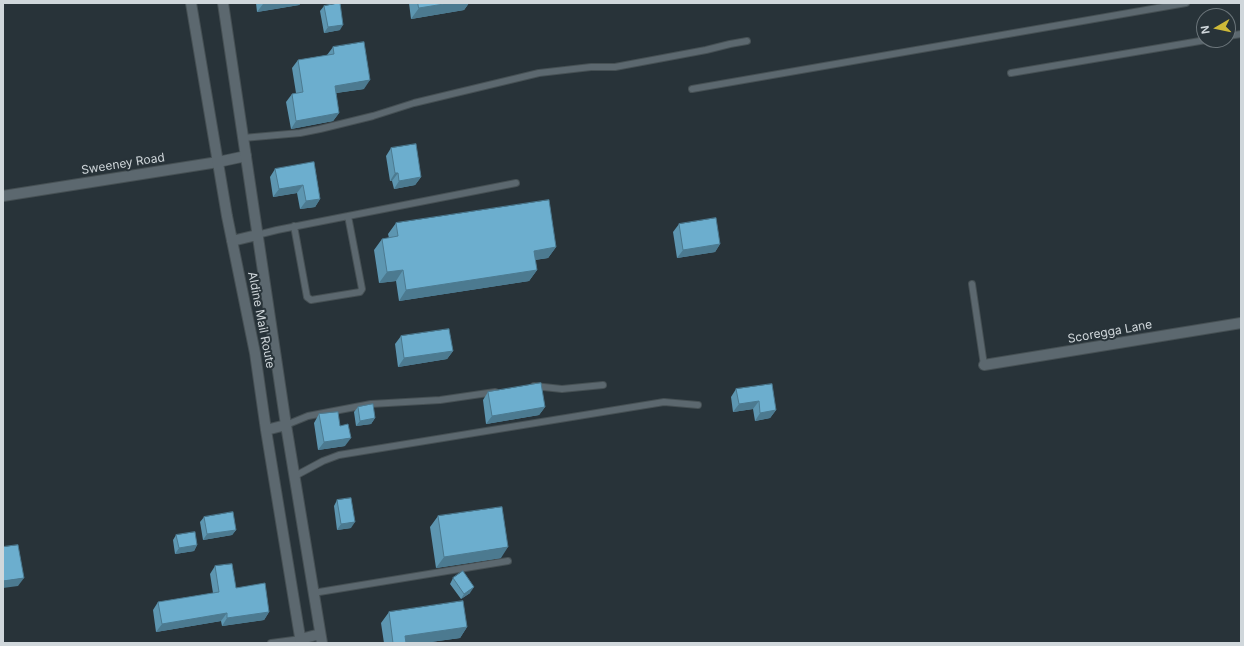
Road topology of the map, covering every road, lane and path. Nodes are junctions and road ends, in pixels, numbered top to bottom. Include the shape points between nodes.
1 (191, 3) edge
2 (223, 3) edge
3 (1186, 3) edge
4 (747, 41) dead end
5 (1196, 42) edge
6 (1011, 73) dead end
7 (692, 90) dead end
8 (243, 138) junction
9 (246, 156) junction
10 (218, 162) junction
11 (516, 183) dead end
12 (3, 196) edge
13 (348, 216) junction
14 (294, 226) junction
15 (257, 235) junction
16 (232, 241) junction
17 (972, 284) dead end
18 (1241, 322) edge
19 (984, 365) joint
20 (603, 385) dead end
21 (526, 387) edge
22 (504, 390) edge
23 (698, 405) dead end
24 (286, 425) junction
25 (266, 430) junction
26 (295, 476) junction
27 (508, 561) dead end
28 (313, 593) junction
29 (321, 638) edge
30 (301, 641) edge
31 (271, 643) edge

1 - 10 main road, Aldine Mail Route
2 - 8 main road, Aldine Mail Route
3 - 7 lane
4 - 8 lane via 615,67 591,67 539,74 414,103 320,129
5 - 6 lane
8 - 9 main road, Aldine Mail Route
9 - 10 main road, Sweeney Road
9 - 15 main road, Aldine Mail Route
10 - 12 main road, Sweeney Road
10 - 16 main road, Aldine Mail Route
11 - 13 lane
13 - 14 lane
13 - 14 lane via 362,289 360,292 311,300 307,297
14 - 15 lane
15 - 16 main road
15 - 24 main road, Aldine Mail Route
16 - 25 main road, Aldine Mail Route via 255,352
17 - 19 lane
18 - 19 main road, Scoregga Lane
20 - 21 lane via 562,389
22 - 24 lane via 440,400 371,404 308,416
23 - 26 lane via 664,402 339,455
24 - 25 main road
24 - 26 main road, Aldine Mail Route
25 - 30 main road, Aldine Mail Route
26 - 28 main road, Aldine Mail Route
27 - 28 lane
28 - 29 main road, Aldine Mail Route
29 - 30 main road
30 - 31 lane

